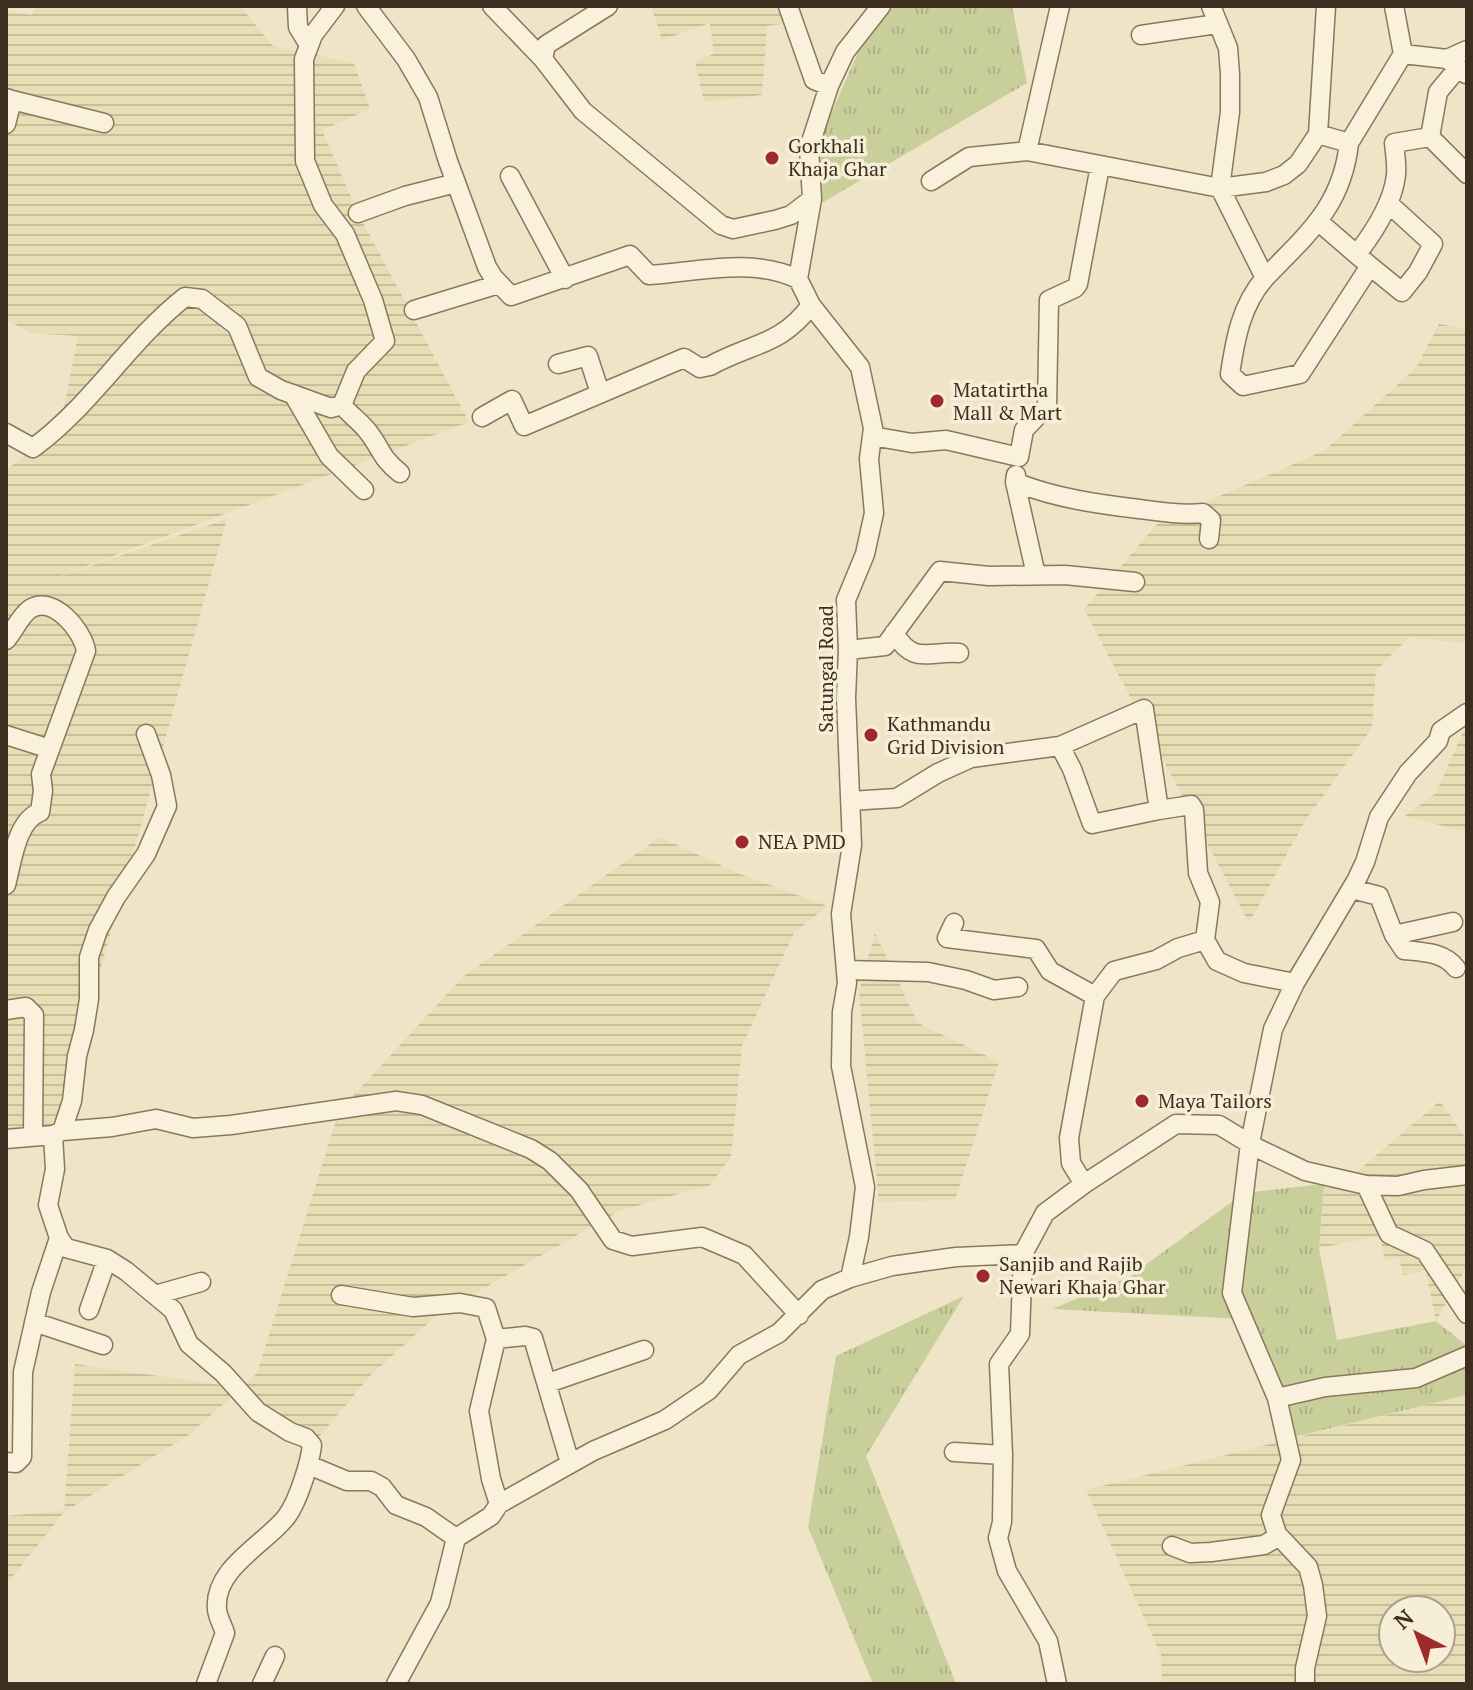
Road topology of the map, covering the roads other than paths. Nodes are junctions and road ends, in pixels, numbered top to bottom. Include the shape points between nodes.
1 (297, 6) edge
2 (335, 6) edge
3 (366, 6) edge
4 (492, 6) edge
5 (608, 6) edge
6 (788, 6) edge
7 (881, 6) edge
8 (1060, 6) edge
9 (1326, 6) edge
10 (1394, 6) edge
11 (1214, 15) edge
12 (1141, 35) dead end
13 (309, 45) junction
14 (1467, 50) edge
15 (1403, 54) junction
16 (543, 59) junction
17 (1457, 67) edge
18 (829, 86) junction
19 (9, 99) edge
20 (104, 123) dead end
21 (6, 124) edge
22 (1318, 134) junction
23 (1430, 137) junction
24 (1349, 143) junction
25 (1027, 151) junction
26 (1100, 166) junction
27 (1467, 174) edge
28 (510, 176) dead end
29 (931, 181) dead end
30 (456, 183) junction
31 (1220, 188) junction
32 (812, 199) junction
33 (1388, 203) junction
34 (358, 213) dead end
35 (1319, 222) junction
36 (1364, 260) junction
37 (1265, 278) junction
38 (565, 279) junction
39 (798, 279) junction
40 (499, 284) junction
41 (811, 305) junction
42 (414, 310) dead end
43 (558, 364) dead end
44 (600, 393) junction
45 (293, 394) junction
46 (342, 405) junction
47 (482, 417) dead end
48 (6, 433) edge
49 (872, 436) junction
50 (1019, 457) junction
51 (400, 473) dead end
52 (1015, 482) junction
53 (364, 490) dead end
54 (1209, 539) dead end
55 (1036, 575) junction
56 (1135, 582) dead end
57 (894, 633) junction
58 (6, 640) edge
59 (848, 650) junction
60 (959, 653) dead end
61 (1467, 713) edge
62 (146, 734) dead end
63 (6, 735) edge
64 (1060, 746) junction
65 (50, 749) junction
66 (850, 801) junction
67 (1159, 810) junction
68 (6, 885) edge
69 (1352, 889) junction
70 (1453, 922) dead end
71 (954, 923) dead end
72 (1394, 935) junction
73 (1205, 940) junction
74 (1456, 968) dead end
75 (846, 970) junction
76 (1295, 983) junction
77 (1018, 987) dead end
78 (1095, 996) junction
79 (6, 1010) edge
80 (57, 1133) junction
81 (33, 1136) junction
82 (6, 1139) edge
83 (1250, 1143) junction
84 (1467, 1175) edge
85 (1084, 1184) junction
86 (1366, 1185) junction
87 (59, 1238) junction
88 (1023, 1254) junction
89 (107, 1259) junction
90 (850, 1278) junction
91 (201, 1282) dead end
92 (155, 1295) junction
93 (341, 1295) dead end
94 (89, 1310) dead end
95 (1467, 1314) edge
96 (799, 1315) junction
97 (34, 1322) junction
98 (496, 1339) junction
99 (103, 1345) dead end
100 (644, 1350) dead end
101 (1467, 1356) edge
102 (548, 1383) junction
103 (1277, 1398) junction
104 (954, 1452) dead end
105 (1003, 1455) junction
106 (6, 1462) edge
107 (570, 1463) junction
108 (309, 1465) junction
109 (499, 1504) junction
110 (1279, 1536) junction
111 (456, 1538) junction
112 (1172, 1546) dead end
113 (275, 1656) dead end
114 (206, 1684) edge
115 (262, 1684) edge
116 (396, 1684) edge
117 (1057, 1684) edge
118 (1305, 1684) edge

1 - 13 street via 298,27
2 - 13 street
3 - 30 street via 428,97
4 - 16 street
5 - 16 street via 546,45
6 - 18 street via 814,80
7 - 18 street via 845,52
8 - 25 street
9 - 22 street
10 - 15 street
11 - 12 street
11 - 31 street via 1228,48 1230,74
13 - 46 street via 304,59 305,161 323,205 345,234 385,341 356,371
14 - 17 street
15 - 17 street
15 - 24 street
16 - 32 street via 583,111 721,225 733,229 775,220
17 - 23 street via 1438,92
18 - 32 street via 809,148
19 - 20 street
19 - 21 street
22 - 24 street
22 - 31 street via 1284,175
23 - 27 street
23 - 33 street via 1394,143 1396,175
24 - 35 street via 1346,171
25 - 26 street
25 - 29 street via 969,157
26 - 31 street
26 - 50 street via 1078,284 1049,300 1047,406 1024,430
28 - 38 street
30 - 34 street
30 - 40 street via 487,267
31 - 37 street
32 - 39 street
33 - 36 street
33 - 36 street via 1433,244 1402,292
35 - 36 street
35 - 37 street
36 - 37 street via 1300,374 1243,386 1230,374 1237,332 1253,291
38 - 39 street via 630,255 649,275 748,266
38 - 40 street via 511,296
39 - 41 street, Satungal Road
40 - 42 street
41 - 44 street via 777,339 710,366 700,368 684,358
41 - 49 street, Satungal Road via 860,367
43 - 44 street via 588,356
44 - 47 street via 524,426 512,400
45 - 46 street via 331,408
45 - 48 street via 258,377 237,326 202,299 185,297 156,320 60,428 33,448
45 - 53 street via 329,456
46 - 51 street via 368,430 383,460
49 - 50 street via 912,443 946,440
49 - 59 street, Satungal Road via 874,513 846,600
50 - 52 street
52 - 54 street via 1095,504 1203,513 1211,520
52 - 55 street
55 - 56 street
55 - 57 street via 940,571
57 - 59 street via 885,646
57 - 60 street via 912,654
58 - 65 street via 37,606 65,616 85,641 81,667
59 - 66 street, Satungal Road
61 - 69 street via 1441,731 1379,817
62 - 80 street via 167,806 146,854 98,930 89,957 89,999 72,1101
63 - 65 street
64 - 66 street via 971,758 897,798
64 - 67 street via 1092,824
64 - 67 street via 1144,709
65 - 68 street via 41,774 40,812 23,829
66 - 75 street, Satungal Road via 852,845 841,914
67 - 73 street via 1191,805 1194,810 1198,873 1210,902
69 - 72 street via 1379,896
69 - 76 street
70 - 72 street
71 - 78 street via 947,938 1036,949 1050,971
72 - 74 street via 1404,950 1435,954
73 - 76 street via 1217,961 1232,969
73 - 78 street via 1114,971
75 - 77 street via 928,972 994,990
75 - 90 street, Satungal Road via 841,1066 865,1187
76 - 83 street via 1273,1029
78 - 85 street via 1069,1138 1071,1163
79 - 81 street via 26,1007 34,1015
80 - 81 street
80 - 87 street via 48,1205
80 - 96 street via 156,1119 193,1128 366,1103 422,1105 550,1161 579,1190 613,1240 632,1246 702,1237 736,1250
81 - 82 street
83 - 85 street via 1219,1125 1176,1124
83 - 86 street via 1305,1171
83 - 103 street via 1232,1293
84 - 86 street via 1398,1186
85 - 88 street via 1045,1213
86 - 95 street via 1389,1234 1425,1251
87 - 89 street via 66,1248
87 - 97 street
88 - 90 street via 956,1257
88 - 105 street via 1020,1334 999,1364
89 - 92 street
89 - 94 street
90 - 96 street via 822,1290
91 - 92 street
92 - 108 street via 173,1310 189,1344 258,1412 306,1438 312,1445
93 - 98 street via 413,1307 460,1303 486,1308
96 - 107 street via 739,1355 709,1390 665,1420
97 - 99 street
97 - 106 street via 23,1372 22,1457
98 - 102 street via 533,1338
98 - 109 street via 479,1411
100 - 102 street
101 - 103 street via 1416,1378 1325,1387
102 - 107 street
103 - 110 street via 1291,1460 1271,1515
104 - 105 street
105 - 117 street via 998,1538 1007,1571 1048,1641
107 - 109 street
108 - 111 street via 347,1481 371,1481 396,1505
108 - 114 street via 289,1514 232,1568 220,1589 216,1609 225,1633
109 - 111 street via 491,1516
110 - 112 street via 1264,1545 1211,1552 1190,1553
110 - 118 street via 1308,1567 1313,1585 1317,1616
111 - 116 street via 440,1603
113 - 115 street

